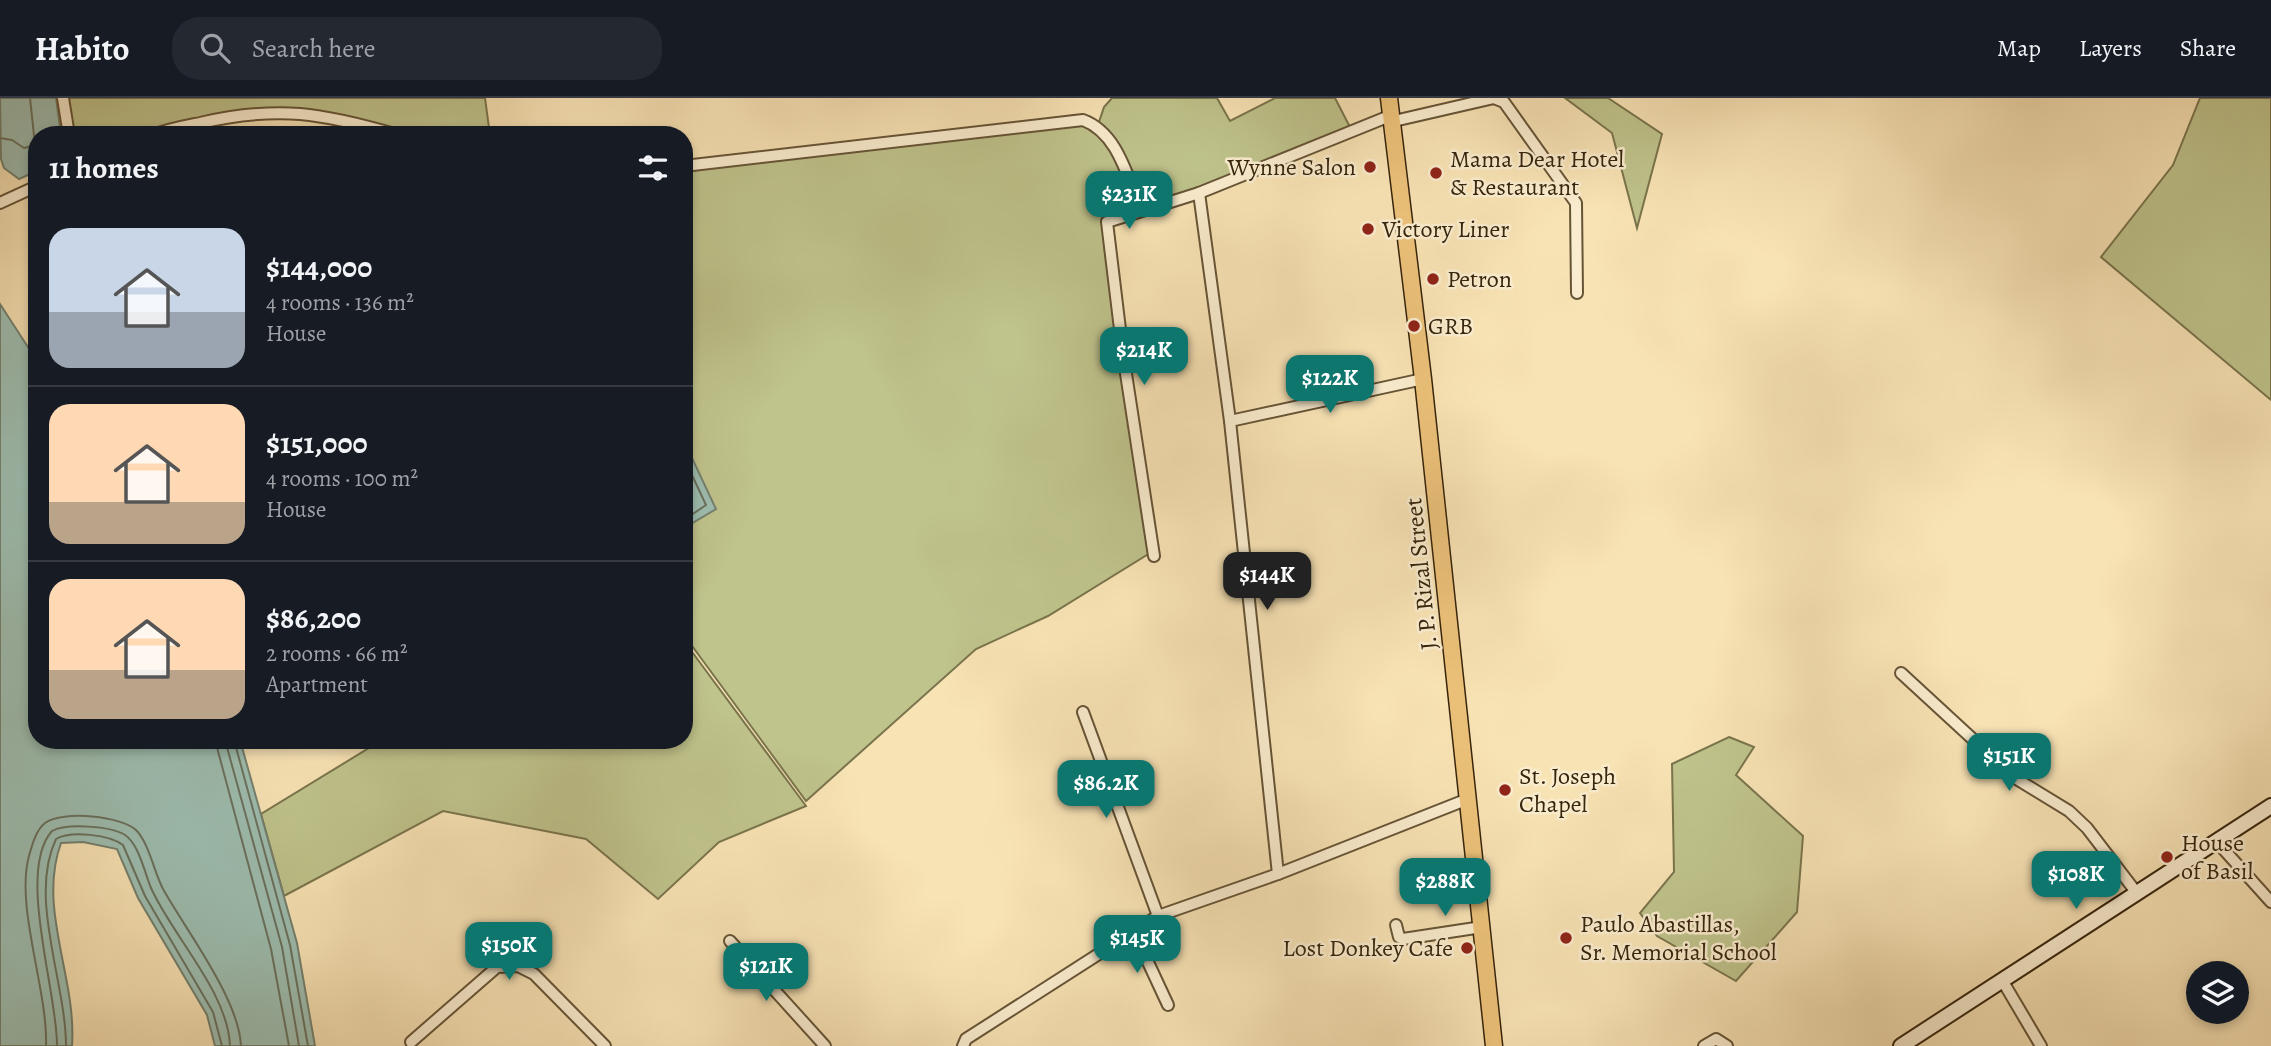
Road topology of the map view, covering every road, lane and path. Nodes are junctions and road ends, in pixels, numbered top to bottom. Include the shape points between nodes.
1 (63, 98) edge
2 (292, 98) edge
3 (1389, 98) edge
4 (294, 111) junction
5 (1393, 118) junction
6 (68, 126) edge
7 (189, 126) edge
8 (367, 126) edge
9 (693, 165) edge
10 (28, 190) edge
11 (1199, 193) junction
12 (0, 203) edge
13 (1141, 209) junction
14 (1577, 293) dead end
15 (1423, 379) junction
16 (1230, 421) junction
17 (1154, 556) dead end
18 (1901, 673) dead end
19 (1083, 712) dead end
20 (1468, 799) junction
21 (2271, 806) edge
22 (2217, 842) junction
23 (1278, 874) junction
24 (2136, 892) junction
25 (2271, 902) edge
26 (1158, 916) junction
27 (1396, 925) dead end
28 (1482, 927) junction
29 (1134, 932) junction
30 (730, 941) dead end
31 (2001, 980) junction
32 (1168, 1005) dead end
33 (411, 1042) dead end
34 (605, 1046) edge
35 (825, 1046) edge
36 (963, 1046) edge
37 (1494, 1046) edge
38 (1704, 1046) edge
39 (1727, 1046) edge
40 (1901, 1046) edge
41 (2040, 1046) edge

1 - 6 street
2 - 4 street
3 - 5 main road, J. P. Rizal Street
4 - 7 street via 225,117
4 - 8 street
5 - 11 street
5 - 14 street via 1501,99 1576,203
5 - 15 main road, J. P. Rizal Street
9 - 13 street via 1083,120 1098,125 1110,137
10 - 12 street
11 - 13 street
11 - 16 street
13 - 17 street via 1107,222
15 - 16 street
15 - 20 main road, J. P. Rizal Street
16 - 23 street
18 - 24 street via 2015,778 2069,811
19 - 26 street
20 - 23 street
20 - 28 main road, J. P. Rizal Street
21 - 22 main road
22 - 24 main road
22 - 25 street
23 - 26 street
24 - 31 main road
26 - 29 street
27 - 28 street via 1403,939
28 - 37 main road, J. P. Rizal Street
29 - 32 street
29 - 36 street via 966,1039
30 - 35 street
31 - 40 main road
31 - 41 street
33 - 34 street via 497,967 518,966 534,974
38 - 39 street via 1716,1039

